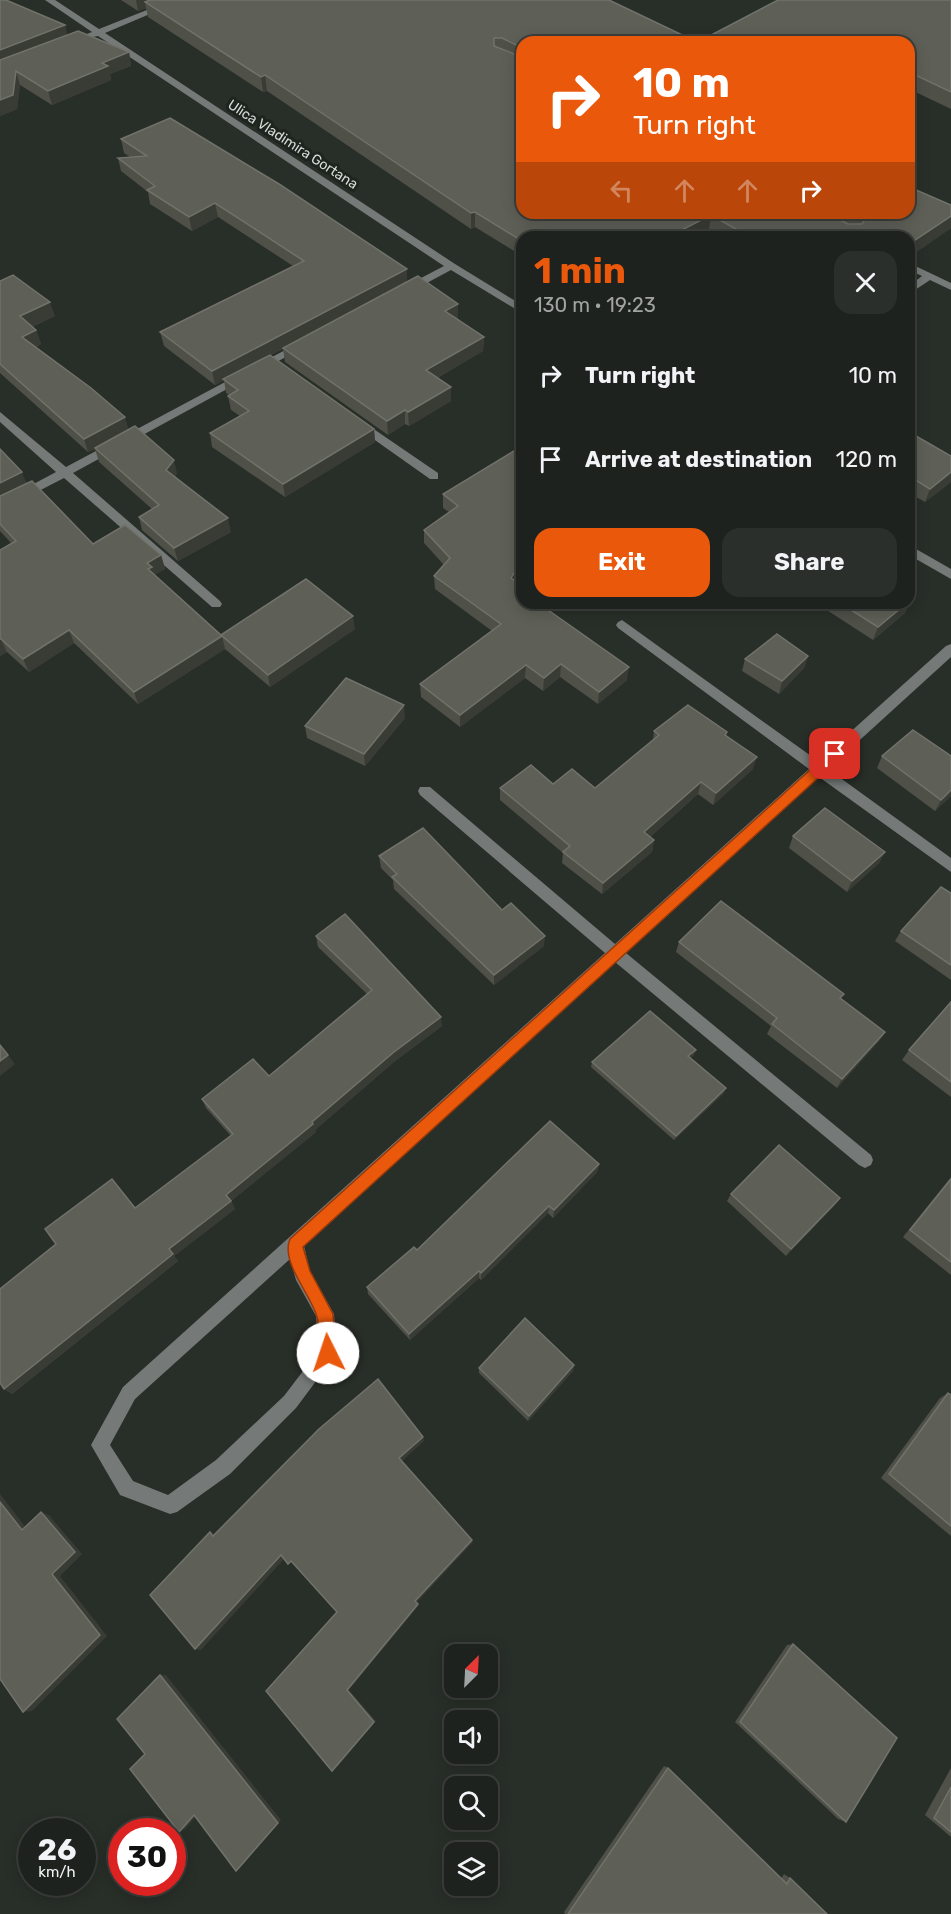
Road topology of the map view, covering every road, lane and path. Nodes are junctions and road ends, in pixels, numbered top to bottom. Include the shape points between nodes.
1 (49, 0) edge
2 (179, 0) edge
3 (97, 33) junction
4 (75, 42) edge
5 (451, 266) junction
6 (915, 269) edge
7 (929, 276) junction
8 (915, 286) edge
9 (951, 287) edge
10 (398, 294) edge
11 (516, 306) edge
12 (314, 338) edge
13 (348, 415) edge
14 (0, 416) edge
15 (64, 473) junction
16 (434, 476) dead end
17 (0, 507) edge
18 (915, 553) edge
19 (951, 575) edge
20 (216, 604) dead end
21 (622, 625) dead end
22 (951, 649) edge
23 (819, 769) junction
24 (425, 792) dead end
25 (951, 866) edge
26 (615, 953) junction
27 (865, 1160) dead end
28 (295, 1244) junction

1 - 3 street, Ulica Vladimira Gortana
2 - 3 street
3 - 4 street
3 - 5 street, Ulica Vladimira Gortana
5 - 10 street
5 - 11 street, Ulica Vladimira Gortana
6 - 7 street
7 - 8 street
7 - 9 street
12 - 15 street via 276,364
13 - 16 street
14 - 15 street
15 - 17 street
15 - 20 street
18 - 19 street
21 - 23 street
22 - 23 street
23 - 25 street
23 - 26 street
24 - 26 street
26 - 27 street
26 - 28 street
28 - 28 street via 129,1393 100,1445 127,1488 170,1505 223,1467 290,1402 328,1353 325,1314 303,1274

